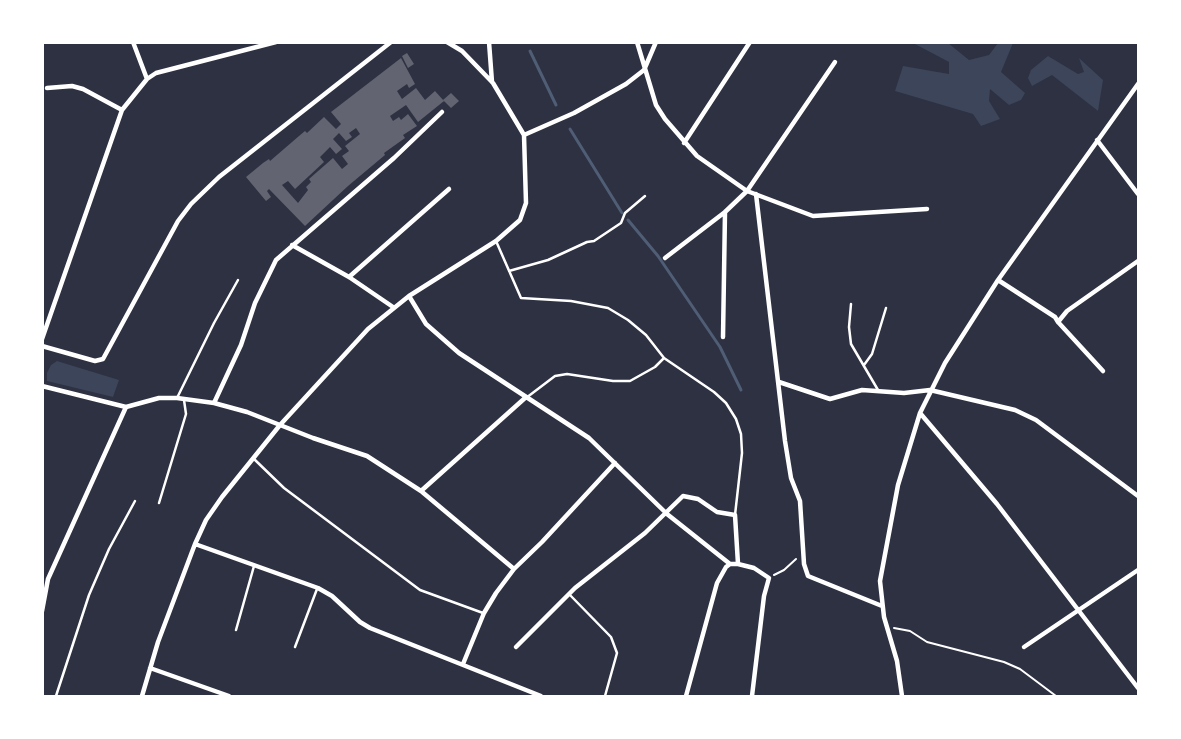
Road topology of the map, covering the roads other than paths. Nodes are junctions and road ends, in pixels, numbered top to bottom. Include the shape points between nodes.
1 (133, 42) edge
2 (276, 42) edge
3 (391, 42) edge
4 (447, 42) edge
5 (489, 42) edge
6 (637, 42) edge
7 (656, 42) edge
8 (750, 42) edge
9 (834, 62) dead end
10 (644, 70) junction
11 (147, 79) junction
12 (493, 83) junction
13 (42, 84) edge
14 (1138, 84) edge
15 (47, 88) junction
16 (42, 94) edge
17 (122, 110) junction
18 (442, 112) dead end
19 (524, 134) junction
20 (1097, 140) junction
21 (684, 143) junction
22 (449, 189) dead end
23 (747, 191) junction
24 (756, 194) junction
25 (1138, 194) edge
26 (645, 196) dead end
27 (927, 208) dead end
28 (725, 212) junction
29 (496, 241) junction
30 (292, 245) junction
31 (665, 258) dead end
32 (1138, 261) edge
33 (509, 271) junction
34 (349, 277) junction
35 (238, 280) dead end
36 (998, 280) junction
37 (409, 296) junction
38 (851, 304) dead end
39 (393, 307) junction
40 (886, 308) dead end
41 (1058, 322) junction
42 (723, 337) dead end
43 (42, 339) edge
44 (42, 346) edge
45 (664, 358) junction
46 (864, 365) junction
47 (1103, 371) dead end
48 (779, 382) junction
49 (42, 386) edge
50 (878, 390) junction
51 (930, 390) junction
52 (177, 398) junction
53 (183, 398) junction
54 (525, 398) junction
55 (214, 403) junction
56 (126, 407) junction
57 (920, 413) junction
58 (280, 425) junction
59 (254, 459) junction
60 (615, 463) junction
61 (421, 491) junction
62 (1138, 496) edge
63 (135, 501) dead end
64 (159, 503) dead end
65 (667, 514) junction
66 (735, 515) junction
67 (194, 544) junction
68 (730, 564) junction
69 (738, 564) junction
70 (254, 566) junction
71 (514, 569) junction
72 (1138, 570) edge
73 (45, 578) edge
74 (318, 588) junction
75 (569, 594) junction
76 (882, 606) junction
77 (1078, 609) junction
78 (42, 610) edge
79 (484, 613) junction
80 (236, 630) dead end
81 (295, 647) dead end
82 (516, 647) dead end
83 (1024, 647) dead end
84 (463, 664) junction
85 (150, 668) junction
86 (1138, 688) edge
87 (56, 696) edge
88 (142, 696) edge
89 (229, 696) edge
90 (541, 696) edge
91 (605, 696) edge
92 (686, 696) edge
93 (752, 696) edge
94 (902, 696) edge

1 - 11 street
2 - 11 street via 156,73
3 - 44 street via 219,177 191,204 178,221 103,359 95,361
4 - 12 street via 462,51
5 - 12 street
6 - 10 street
7 - 10 street
8 - 21 street
9 - 23 street
10 - 19 street via 605,97
10 - 21 street via 656,105
11 - 17 street
12 - 19 street
13 - 15 street
14 - 20 street
15 - 16 street
15 - 17 street via 72,86 83,89
17 - 43 street
18 - 30 street via 394,158
19 - 29 street via 526,202 520,220
20 - 25 street
20 - 36 street
21 - 23 street via 710,166
22 - 34 street
23 - 24 street
23 - 28 street
24 - 27 street via 813,216
24 - 48 street
26 - 33 lane via 625,213 621,223 594,241 548,260
28 - 31 street
28 - 42 street
29 - 33 lane
29 - 37 street
30 - 34 street
30 - 55 street via 276,260 266,279
32 - 41 street via 1067,311
33 - 45 lane via 521,298 571,301 608,308 646,335
34 - 39 street
35 - 52 lane
36 - 41 street via 1055,316
36 - 51 street
37 - 39 street
37 - 54 street via 426,324 454,349
38 - 46 lane via 851,344
39 - 58 street via 368,328
40 - 46 lane via 872,354
41 - 47 street
45 - 54 lane via 630,381 567,374 555,376
45 - 66 lane via 714,392 736,419 742,453
46 - 50 lane
48 - 50 street via 830,399 862,390
48 - 76 street via 784,441 791,478 800,501 808,576
49 - 56 street
50 - 51 street via 904,393
51 - 57 street
51 - 62 street via 1007,408 1036,420
52 - 53 street
52 - 56 street via 158,398
53 - 55 street
53 - 64 lane via 186,414
54 - 60 street via 589,438
54 - 61 street
55 - 58 street
56 - 73 street
57 - 76 street via 898,485 880,581
57 - 77 street via 997,504
58 - 59 street
58 - 61 street via 368,456
59 - 67 street via 222,497
59 - 79 lane via 284,488 420,590
60 - 65 street
60 - 71 street
61 - 71 street
63 - 87 lane via 92,586
65 - 66 street via 680,498 687,495 698,498 717,512
65 - 68 street
65 - 75 street
66 - 69 street
67 - 70 street
67 - 85 street
68 - 69 street
68 - 92 street via 717,583
69 - 93 street via 754,568 768,577
70 - 74 street
70 - 80 lane
71 - 79 street
72 - 77 street
73 - 78 street
74 - 81 lane
74 - 84 street via 370,628
75 - 82 street
75 - 91 lane via 611,637 617,653
76 - 94 street via 897,661
77 - 83 street
77 - 86 street
79 - 84 street
84 - 90 street
85 - 88 street
85 - 89 street

